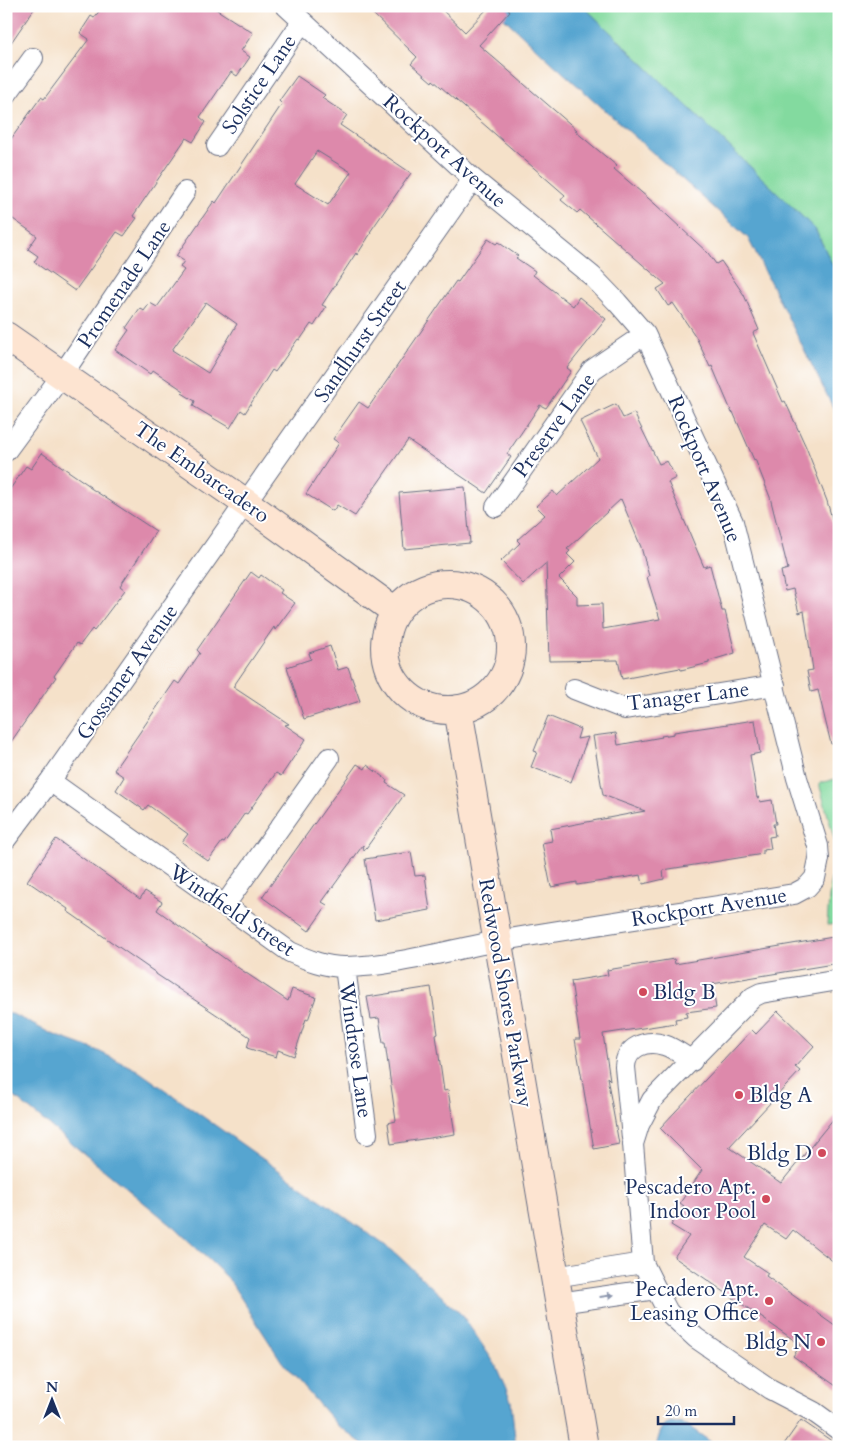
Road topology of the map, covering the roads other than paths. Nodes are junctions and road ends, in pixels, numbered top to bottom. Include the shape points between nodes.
1 (286, 6) edge
2 (302, 22) junction
3 (33, 58) dead end
4 (6, 95) edge
5 (217, 146) dead end
6 (473, 179) junction
7 (185, 192) dead end
8 (645, 334) junction
9 (6, 336) edge
10 (62, 376) junction
11 (6, 451) edge
12 (246, 503) junction
13 (496, 507) dead end
14 (395, 611) junction
15 (775, 685) junction
16 (574, 689) dead end
17 (458, 709) junction
18 (329, 758) dead end
19 (50, 781) junction
20 (6, 840) edge
21 (224, 906) junction
22 (497, 942) junction
23 (345, 967) junction
24 (839, 980) edge
25 (692, 1061) junction
26 (367, 1134) dead end
27 (633, 1144) junction
28 (643, 1263) junction
29 (557, 1290) junction
30 (656, 1290) junction
31 (839, 1430) edge
32 (584, 1447) edge

1 - 2 street, Rockport Avenue
2 - 5 street, Solstice Lane
2 - 6 street, Rockport Avenue
3 - 4 street
6 - 8 street, Rockport Avenue via 592,276
6 - 12 street, Sandhurst Street
7 - 10 street, Promenade Lane
8 - 13 street, Preserve Lane via 592,370
8 - 15 street, Rockport Avenue via 734,522
9 - 10 street, The Embarcadero
10 - 11 street, Promenade Lane
10 - 12 street, The Embarcadero
12 - 14 street, The Embarcadero
12 - 19 street, Gossamer Avenue
14 - 17 street via 385,639 388,667 394,680 415,701 428,707
14 - 17 street via 414,593 439,584 477,590 498,607 510,630 512,644 507,670 493,692 471,706
15 - 16 street, Tanager Lane via 625,708
15 - 22 street, Rockport Avenue via 797,778 818,846 815,878 807,887 794,894
17 - 22 street, Redwood Shores Parkway
18 - 21 street
19 - 20 street, Gossamer Avenue
19 - 21 street, Windfield Street
21 - 23 street, Windfield Street via 290,952 309,961
22 - 23 street, Windfield Street
22 - 29 street, Redwood Shores Parkway
23 - 26 street, Windrose Lane
24 - 25 street via 753,997
25 - 27 street via 652,1100
25 - 27 street via 666,1045 655,1043 641,1044 626,1056 625,1077
27 - 28 street
28 - 29 street
28 - 30 street
29 -> 30 street
29 - 32 street, Redwood Shores Parkway
30 - 31 street via 668,1312 696,1338 770,1390 814,1412

